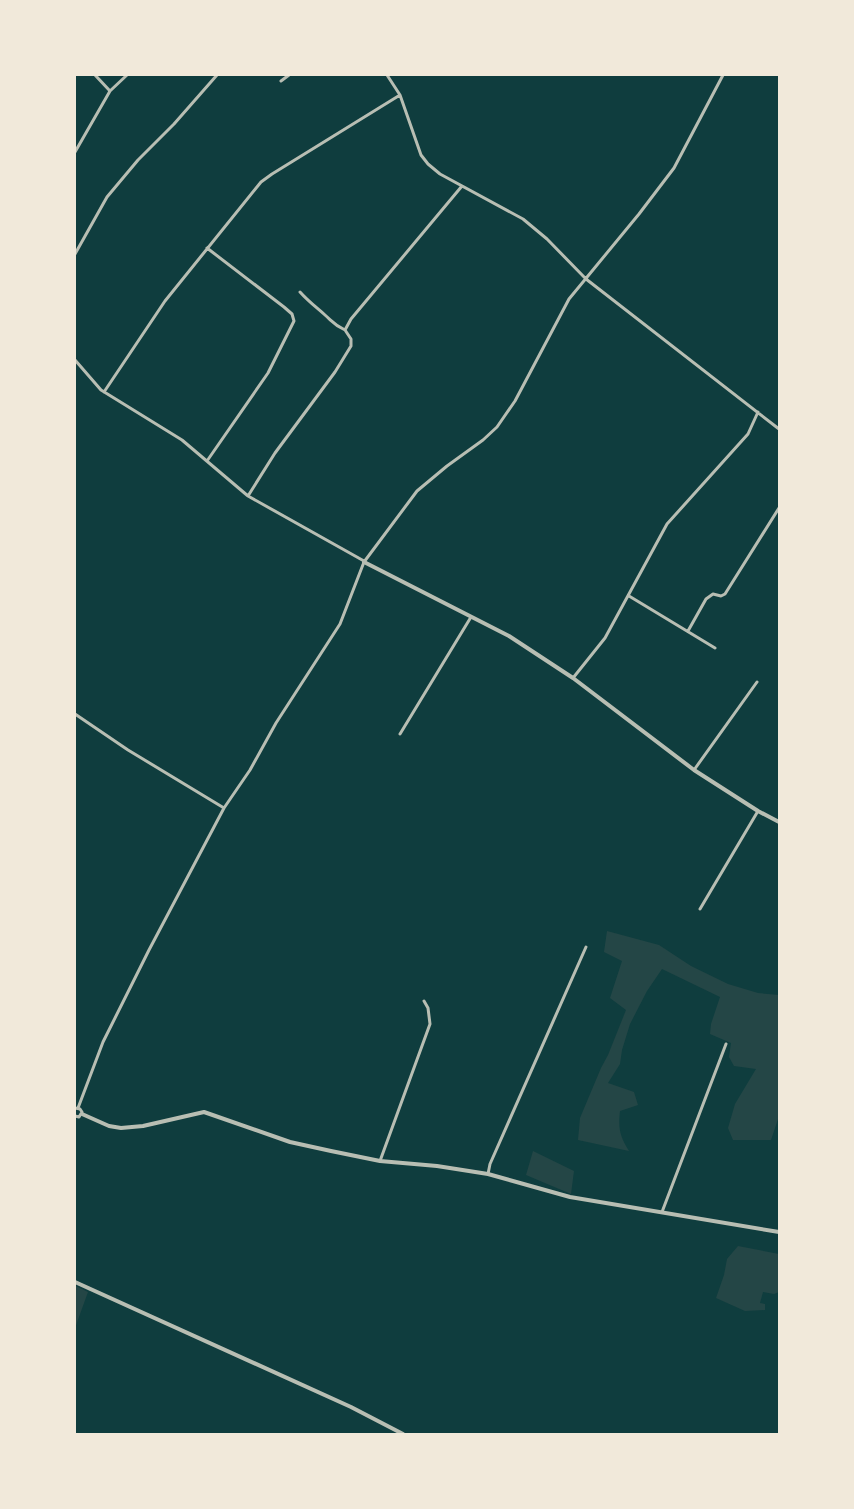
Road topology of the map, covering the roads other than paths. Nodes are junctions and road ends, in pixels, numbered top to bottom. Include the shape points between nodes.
1 (95, 75) edge
2 (127, 75) edge
3 (217, 75) edge
4 (289, 75) edge
5 (387, 75) edge
6 (723, 75) edge
7 (281, 81) dead end
8 (110, 91) junction
9 (400, 94) junction
10 (75, 152) edge
11 (462, 186) junction
12 (207, 248) junction
13 (75, 254) edge
14 (586, 279) junction
15 (300, 292) dead end
16 (345, 330) junction
17 (75, 360) edge
18 (104, 392) junction
19 (758, 412) junction
20 (779, 429) edge
21 (207, 461) junction
22 (248, 496) junction
23 (779, 508) edge
24 (364, 562) junction
25 (629, 596) junction
26 (471, 617) junction
27 (688, 631) junction
28 (715, 648) dead end
29 (573, 678) junction
30 (757, 682) dead end
31 (75, 714) edge
32 (400, 734) dead end
33 (694, 770) junction
34 (224, 808) junction
35 (758, 811) junction
36 (779, 822) edge
37 (700, 909) dead end
38 (586, 948) dead end
39 (424, 1002) dead end
40 (726, 1044) dead end
41 (77, 1108) edge
42 (82, 1114) junction
43 (75, 1117) edge
44 (380, 1161) junction
45 (488, 1174) junction
46 (662, 1212) junction
47 (779, 1232) edge
48 (75, 1282) edge
49 (403, 1434) edge

1 - 8 street
2 - 8 street
3 - 13 street via 107,197
4 - 7 street
5 - 9 street
6 - 14 street via 674,168
8 - 10 street
9 - 11 street via 421,155 440,174
9 - 12 street via 261,182
11 - 14 street via 523,219
11 - 16 street
12 - 18 street via 165,301
12 - 21 street via 284,307 294,321 268,373
14 - 19 street
14 - 24 street via 569,299 497,427 417,492
15 - 16 street via 334,324
16 - 22 street via 351,346
17 - 18 street
18 - 21 street via 182,440
19 - 20 street
19 - 25 street via 748,434 667,524
21 - 22 street
22 - 24 street
23 - 27 street via 725,594 713,594 706,599
24 - 26 street
24 - 34 street via 340,624
25 - 27 street
25 - 29 street via 605,638
26 - 29 street via 510,636
26 - 32 street
27 - 28 street
29 - 33 street
30 - 33 street
31 - 34 street
33 - 35 street
34 - 41 street via 103,1042
35 - 36 street
35 - 37 street
38 - 45 street
39 - 44 street via 430,1024
40 - 46 street
41 - 42 street
42 - 43 street
42 - 44 street via 121,1128 204,1112 290,1142
44 - 45 street
45 - 46 street via 570,1197
46 - 47 street
48 - 49 street

